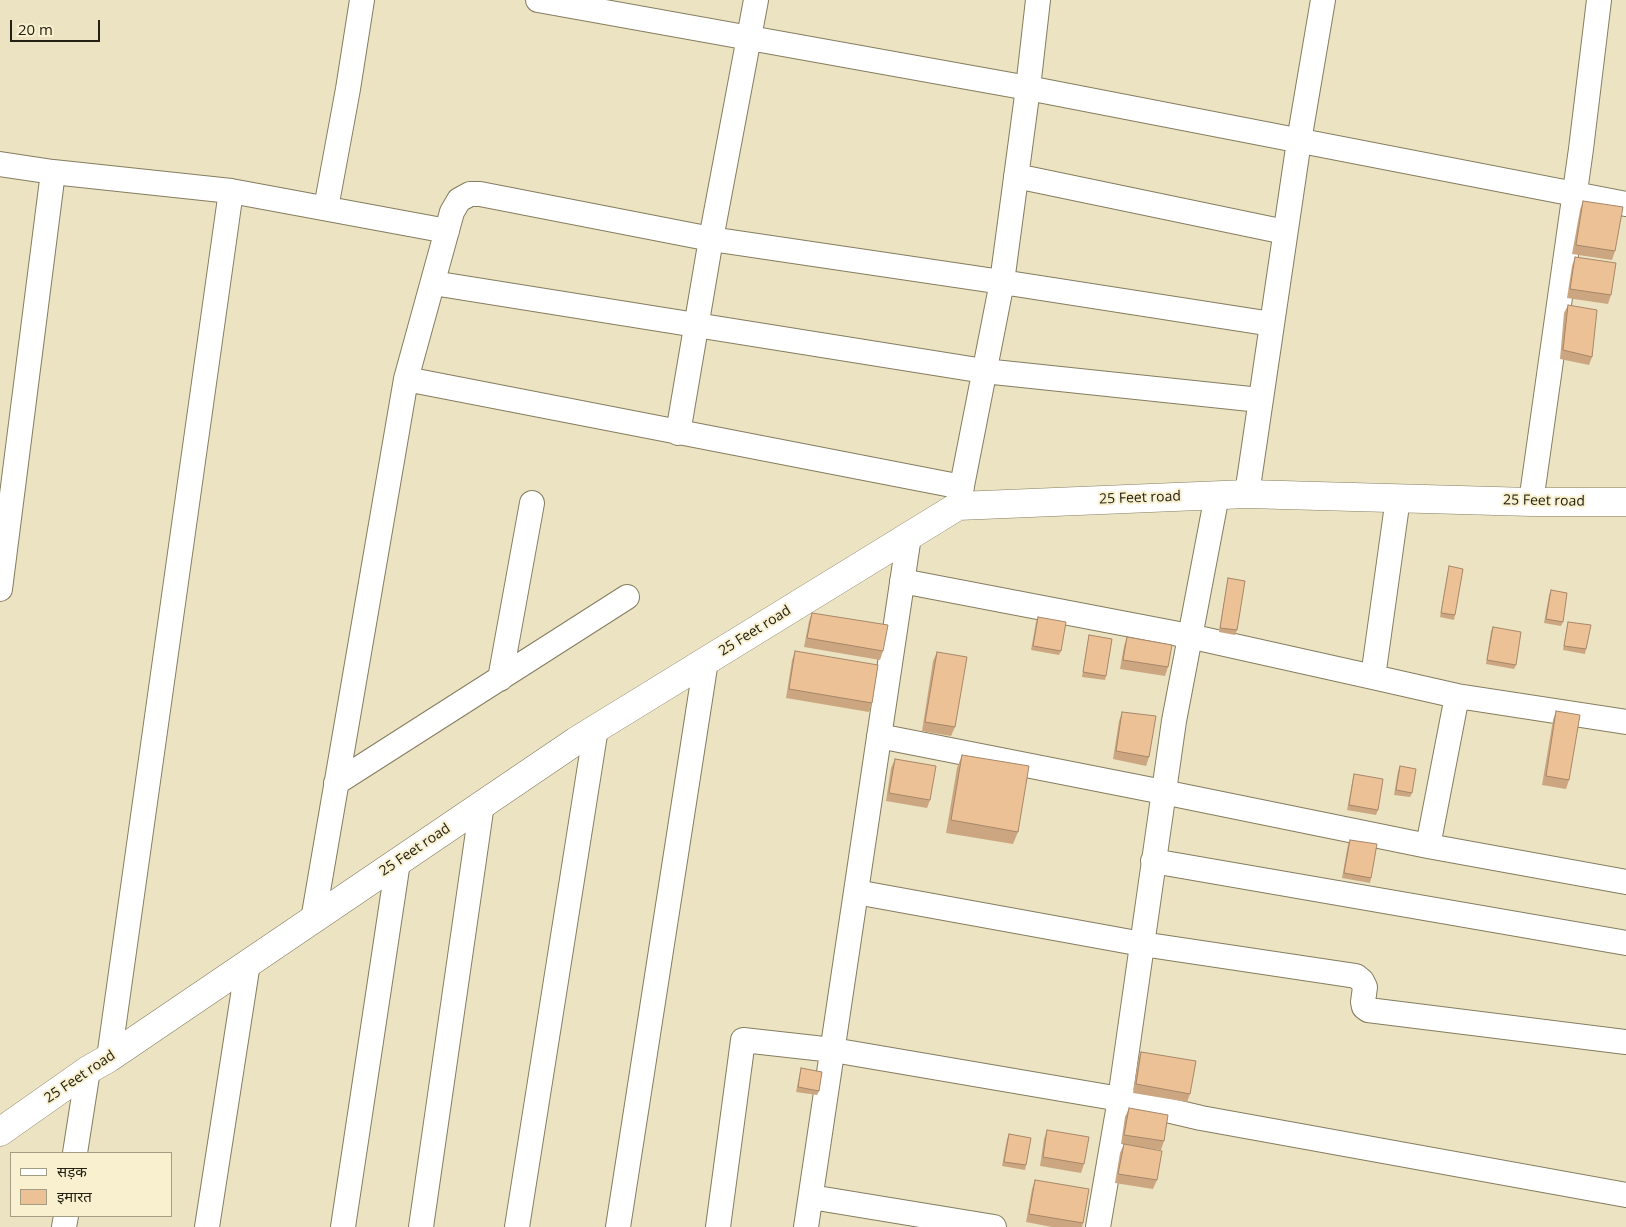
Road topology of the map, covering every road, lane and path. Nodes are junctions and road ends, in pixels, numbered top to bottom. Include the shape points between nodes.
1 (362, 0) edge
2 (538, 0) edge
3 (756, 0) edge
4 (1038, 0) edge
5 (1323, 0) edge
6 (1599, 0) edge
7 (748, 38) junction
8 (1028, 88) junction
9 (1299, 141) junction
10 (0, 164) edge
11 (53, 172) junction
12 (1016, 176) junction
13 (231, 191) junction
14 (1575, 194) junction
15 (1626, 204) edge
16 (326, 208) junction
17 (447, 231) junction
18 (1285, 232) junction
19 (711, 239) junction
20 (1002, 282) junction
21 (432, 283) junction
22 (1272, 324) junction
23 (696, 325) junction
24 (984, 371) junction
25 (406, 379) junction
26 (1260, 400) junction
27 (678, 433) junction
28 (1246, 494) junction
29 (1217, 495) junction
30 (960, 496) junction
31 (1398, 498) junction
32 (532, 502) dead end
33 (1532, 502) junction
34 (1626, 502) edge
35 (909, 536) junction
36 (902, 581) junction
37 (0, 588) edge
38 (627, 597) dead end
39 (1190, 636) junction
40 (706, 661) junction
41 (1373, 677) junction
42 (500, 679) junction
43 (1457, 696) junction
44 (1626, 722) edge
45 (596, 728) junction
46 (879, 736) junction
47 (336, 783) junction
48 (1163, 792) junction
49 (482, 804) junction
50 (1428, 846) junction
51 (1153, 861) junction
52 (398, 862) junction
53 (1626, 882) edge
54 (856, 892) junction
55 (313, 920) junction
56 (1626, 943) edge
57 (1142, 944) junction
58 (248, 963) junction
59 (1626, 1042) edge
60 (833, 1050) junction
61 (98, 1064) junction
62 (1120, 1099) junction
63 (0, 1132) edge
64 (76, 1152) edge
65 (1626, 1195) edge
66 (810, 1197) junction
67 (207, 1227) edge
68 (343, 1227) edge
69 (421, 1227) edge
70 (517, 1227) edge
71 (618, 1227) edge
72 (718, 1227) edge
73 (806, 1227) edge
74 (994, 1227) edge
75 (1098, 1227) edge

1 - 16 street
2 - 7 street
3 - 7 street
4 - 8 street
5 - 9 street
6 - 14 street
7 - 8 street
7 - 19 street
8 - 9 street
8 - 12 street
9 - 14 street
9 - 18 street
10 - 11 street
11 - 13 street
11 - 37 street
12 - 18 street
12 - 20 street
13 - 16 street
13 - 61 street
14 - 15 street
14 - 33 street
16 - 17 street
17 - 19 street via 459,200 470,194 480,194
17 - 21 street
18 - 22 street
19 - 20 street
19 - 23 street
20 - 22 street
20 - 24 street
21 - 23 street
21 - 25 street
22 - 26 street
23 - 24 street
23 - 27 street
24 - 26 street
24 - 30 street
25 - 27 street
25 - 47 street
26 - 28 street
27 - 30 street
28 - 29 street, 25 Feet road
28 - 31 street, 25 Feet road
29 - 30 street, 25 Feet road
29 - 39 street
30 - 35 street, 25 Feet road
31 - 33 street, 25 Feet road
31 - 41 street
32 - 42 street
33 - 34 street, 25 Feet road
35 - 36 street
35 - 40 street, 25 Feet road
36 - 39 street
36 - 46 street
38 - 42 street
39 - 41 street
39 - 48 street
40 - 45 street, 25 Feet road
40 - 71 street
41 - 43 street
42 - 47 street
43 - 44 street
43 - 50 street
45 - 49 street, 25 Feet road
45 - 70 street
46 - 48 street
46 - 54 street
47 - 55 street
48 - 50 street
48 - 51 street
49 - 52 street, 25 Feet road
49 - 69 street
50 - 53 street
51 - 56 street
51 - 57 street
52 - 55 street, 25 Feet road
52 - 68 street
54 - 57 street
54 - 60 street
55 - 58 street, 25 Feet road
57 - 59 street via 1356,976 1365,987 1364,1007 1368,1010
57 - 62 street
58 - 61 street, 25 Feet road
58 - 67 street
60 - 62 street
60 - 66 street
60 - 72 street via 744,1040
61 - 63 street, 25 Feet road
61 - 64 street
62 - 65 street via 1201,1118
62 - 75 street
66 - 73 street
66 - 74 street

